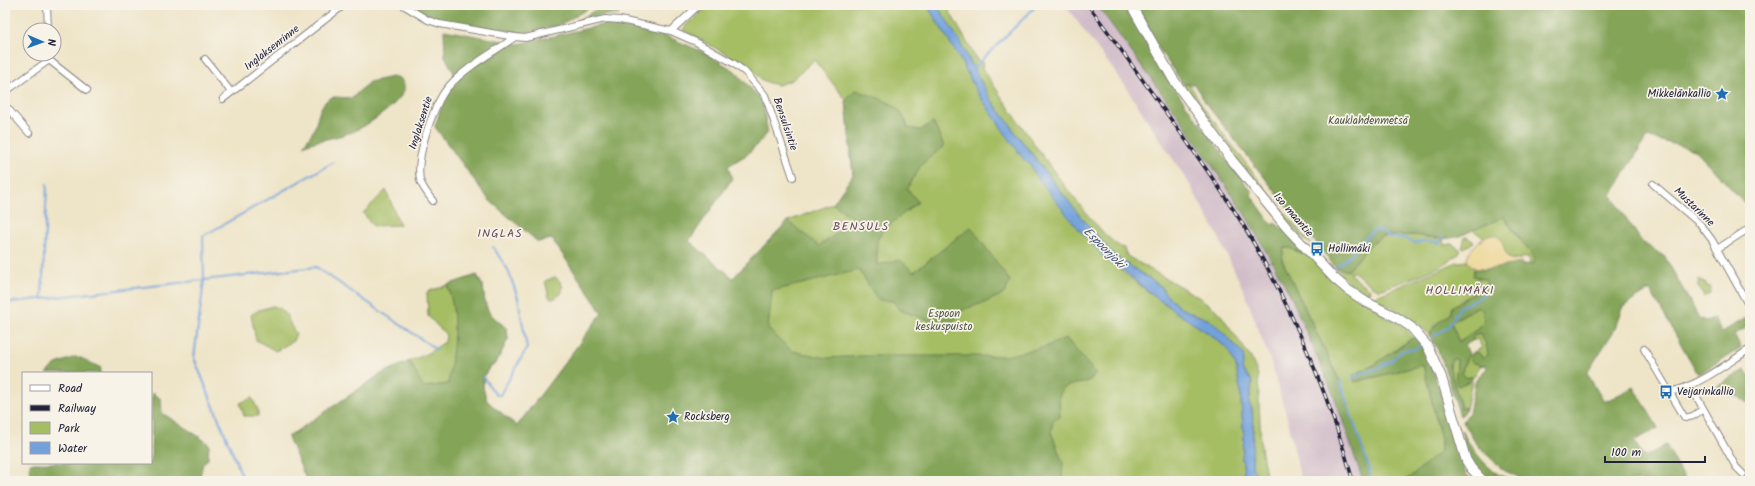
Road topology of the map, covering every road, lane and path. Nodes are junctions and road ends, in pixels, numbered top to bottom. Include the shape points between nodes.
1 (48, 5) edge
2 (344, 5) edge
3 (403, 5) edge
4 (699, 5) edge
5 (1131, 5) edge
6 (48, 22) edge
7 (671, 31) junction
8 (515, 37) junction
9 (205, 59) dead end
10 (42, 62) edge
11 (54, 62) edge
12 (87, 90) dead end
13 (5, 92) edge
14 (231, 92) junction
15 (223, 99) dead end
16 (5, 105) edge
17 (29, 133) dead end
18 (793, 177) dead end
19 (1653, 184) dead end
20 (433, 201) dead end
21 (1750, 228) edge
22 (1717, 249) junction
23 (1750, 308) edge
24 (1644, 349) dead end
25 (1750, 349) edge
26 (1690, 385) junction
27 (1669, 392) junction
28 (1702, 409) junction
29 (1742, 474) dead end
30 (1483, 481) edge

1 - 6 street
2 - 14 street, Inglaksenrinne
3 - 8 street, Bensulsintie via 440,24
4 - 7 street
5 - 30 main road, Iso maantie via 1172,79 1287,228 1348,290 1411,327 1428,347 1441,376 1466,460
7 - 8 street, Bensulsintie via 605,19 526,38
7 - 18 street, Bensulsintie via 732,63 755,82 765,95
8 - 20 street, Inglaksentie via 462,74 439,98 421,150 419,168 421,183
9 - 14 street
10 - 13 street
11 - 12 street
14 - 15 street, Inglaksenrinne
16 - 17 street
19 - 22 street, Mustarinne via 1700,224
21 - 22 street
22 - 23 street, Mustarinne
24 - 27 street
25 - 26 street
26 - 27 street
26 - 28 street
27 - 28 street via 1685,418
28 - 29 street

